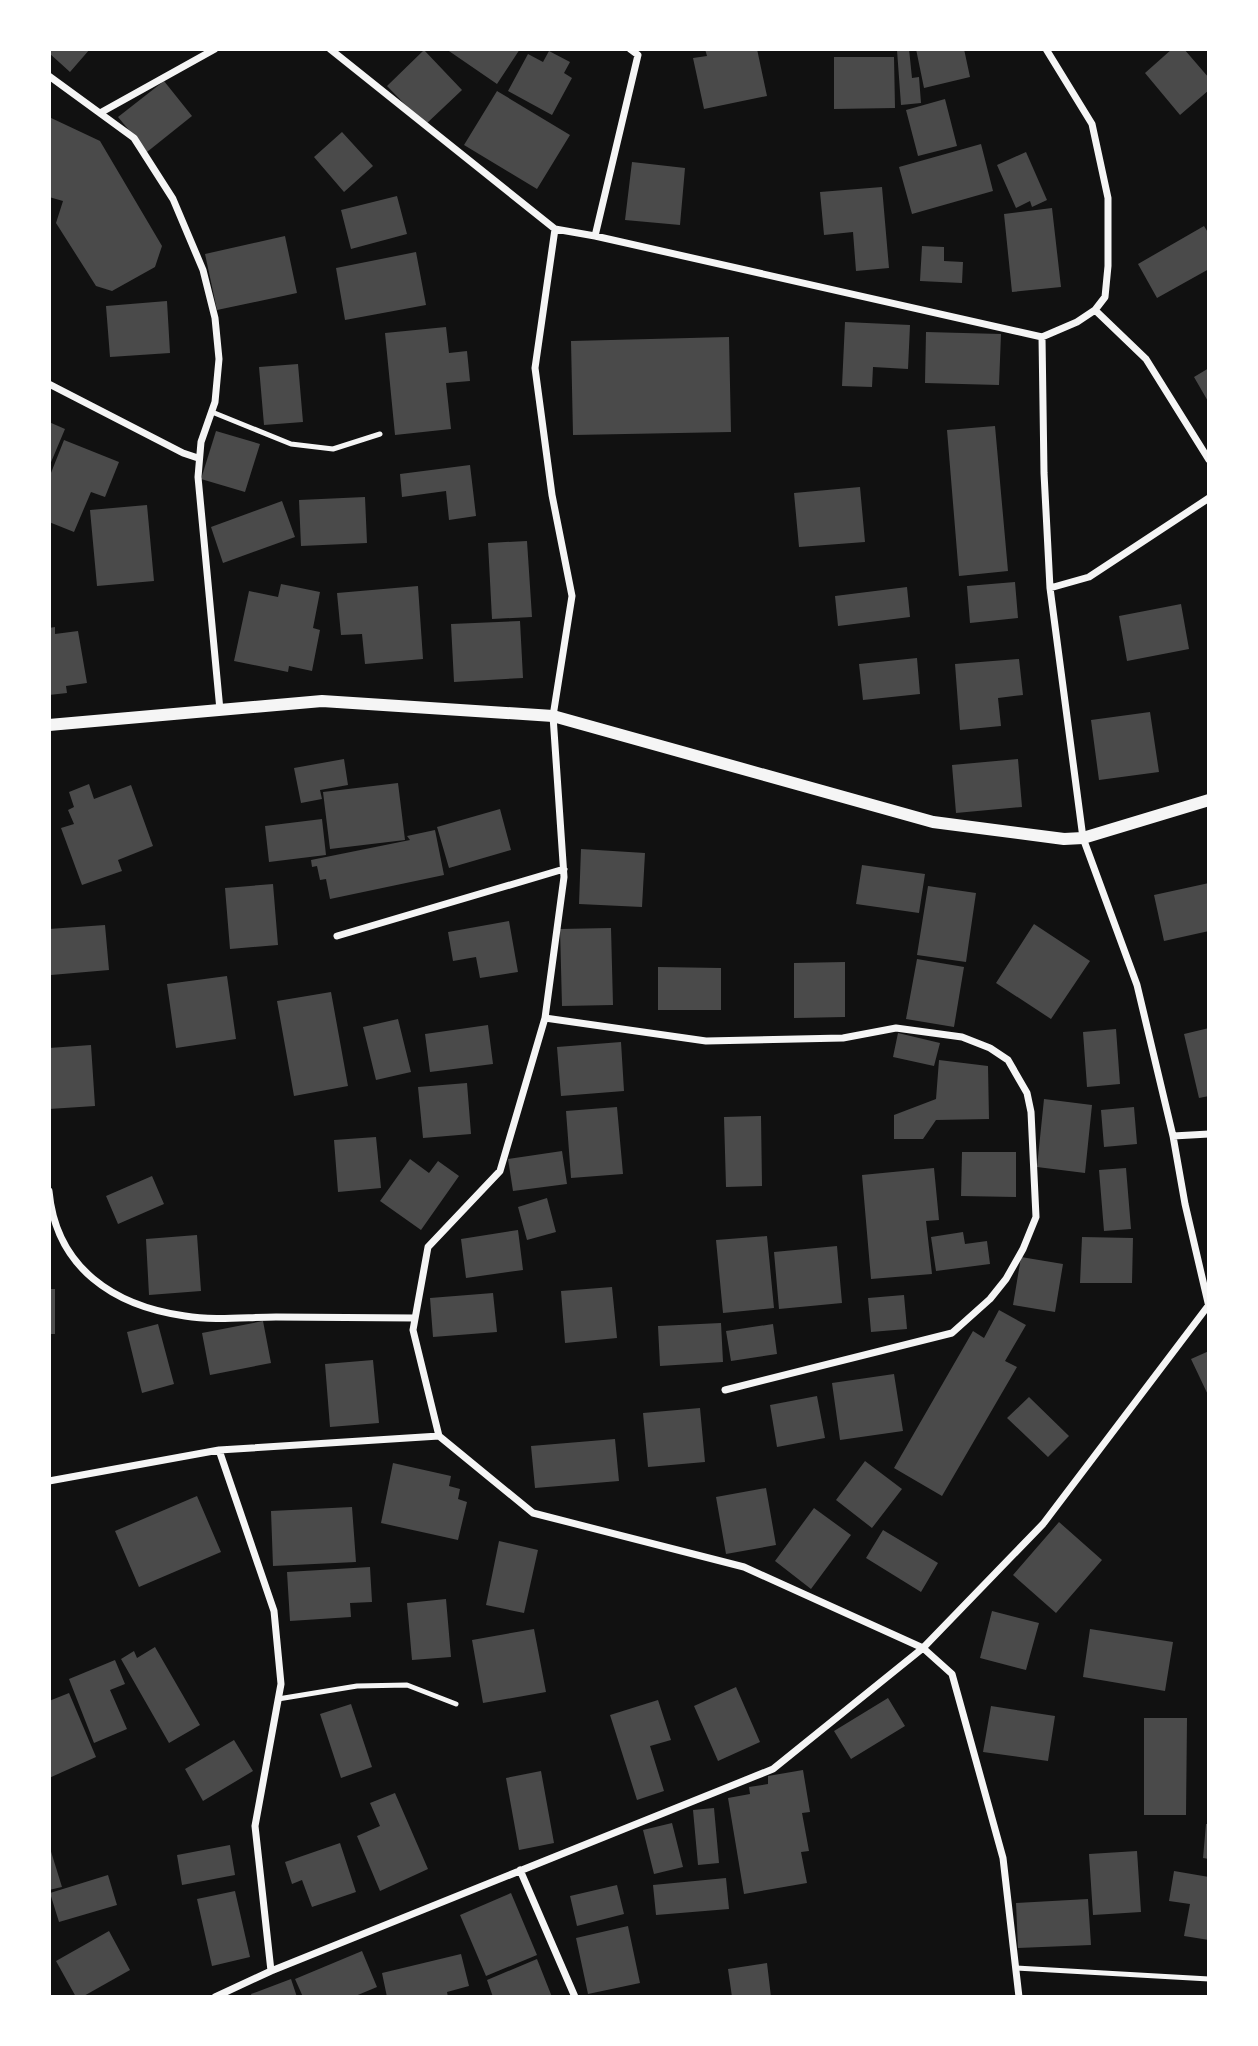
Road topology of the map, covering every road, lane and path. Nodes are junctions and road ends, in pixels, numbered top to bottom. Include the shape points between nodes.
1 (215, 49) edge
2 (330, 49) edge
3 (630, 49) edge
4 (1046, 49) edge
5 (49, 76) edge
6 (100, 113) junction
7 (555, 229) junction
8 (595, 236) junction
9 (1095, 310) junction
10 (1042, 337) junction
11 (49, 384) edge
12 (212, 412) junction
13 (380, 434) dead end
14 (198, 458) junction
15 (1209, 460) edge
16 (1209, 498) edge
17 (1050, 588) junction
18 (220, 710) junction
19 (553, 716) junction
20 (49, 725) edge
21 (1209, 800) edge
22 (1083, 838) junction
23 (564, 870) junction
24 (337, 936) dead end
25 (545, 1018) junction
26 (1209, 1134) edge
27 (1173, 1136) junction
28 (49, 1191) edge
29 (1209, 1307) edge
30 (415, 1318) junction
31 (725, 1390) dead end
32 (439, 1436) junction
33 (219, 1450) junction
34 (49, 1481) edge
35 (923, 1648) junction
36 (278, 1699) junction
37 (456, 1704) dead end
38 (520, 1870) junction
39 (1016, 1968) junction
40 (271, 1971) junction
41 (1209, 1979) edge
42 (230, 1994) edge
43 (215, 1997) edge
44 (575, 1997) edge
45 (1019, 1997) edge

1 - 6 street
2 - 7 street
3 - 8 street via 638,55
4 - 9 street via 1092,124 1108,198 1105,297
5 - 6 street
6 - 12 street via 134,138 173,199 203,270 219,359
7 - 8 street
7 - 19 street via 535,368 552,495 572,596
8 - 10 street
9 - 10 street
9 - 15 street via 1146,359
10 - 17 street
11 - 14 street
12 - 13 lane via 290,444 334,449
12 - 14 street
14 - 18 street
16 - 17 street via 1089,577
17 - 22 street
18 - 19 street via 322,701
18 - 20 street
19 - 22 street via 933,822
19 - 23 street
21 - 22 street
22 - 27 street via 1137,985
23 - 24 street
23 - 25 street
25 - 30 street via 500,1171 428,1247
25 - 31 street via 706,1041 843,1038 896,1028 962,1037 1008,1060 1027,1093 1036,1217 1006,1279 972,1317 952,1333
26 - 27 street
27 - 29 street
28 - 30 street via 56,1228 76,1262 102,1287 133,1304 187,1317
29 - 35 street via 1043,1524
30 - 32 street via 412,1331
32 - 33 street
32 - 35 street via 533,1513 744,1567
33 - 34 street
33 - 36 street via 274,1611 281,1684
35 - 38 street via 773,1769
35 - 39 street via 952,1674 1003,1858
36 - 37 lane via 357,1686 407,1685
36 - 40 street via 255,1826
38 - 40 street
38 - 44 street
39 - 41 lane
39 - 45 street
40 - 42 street
42 - 43 street

